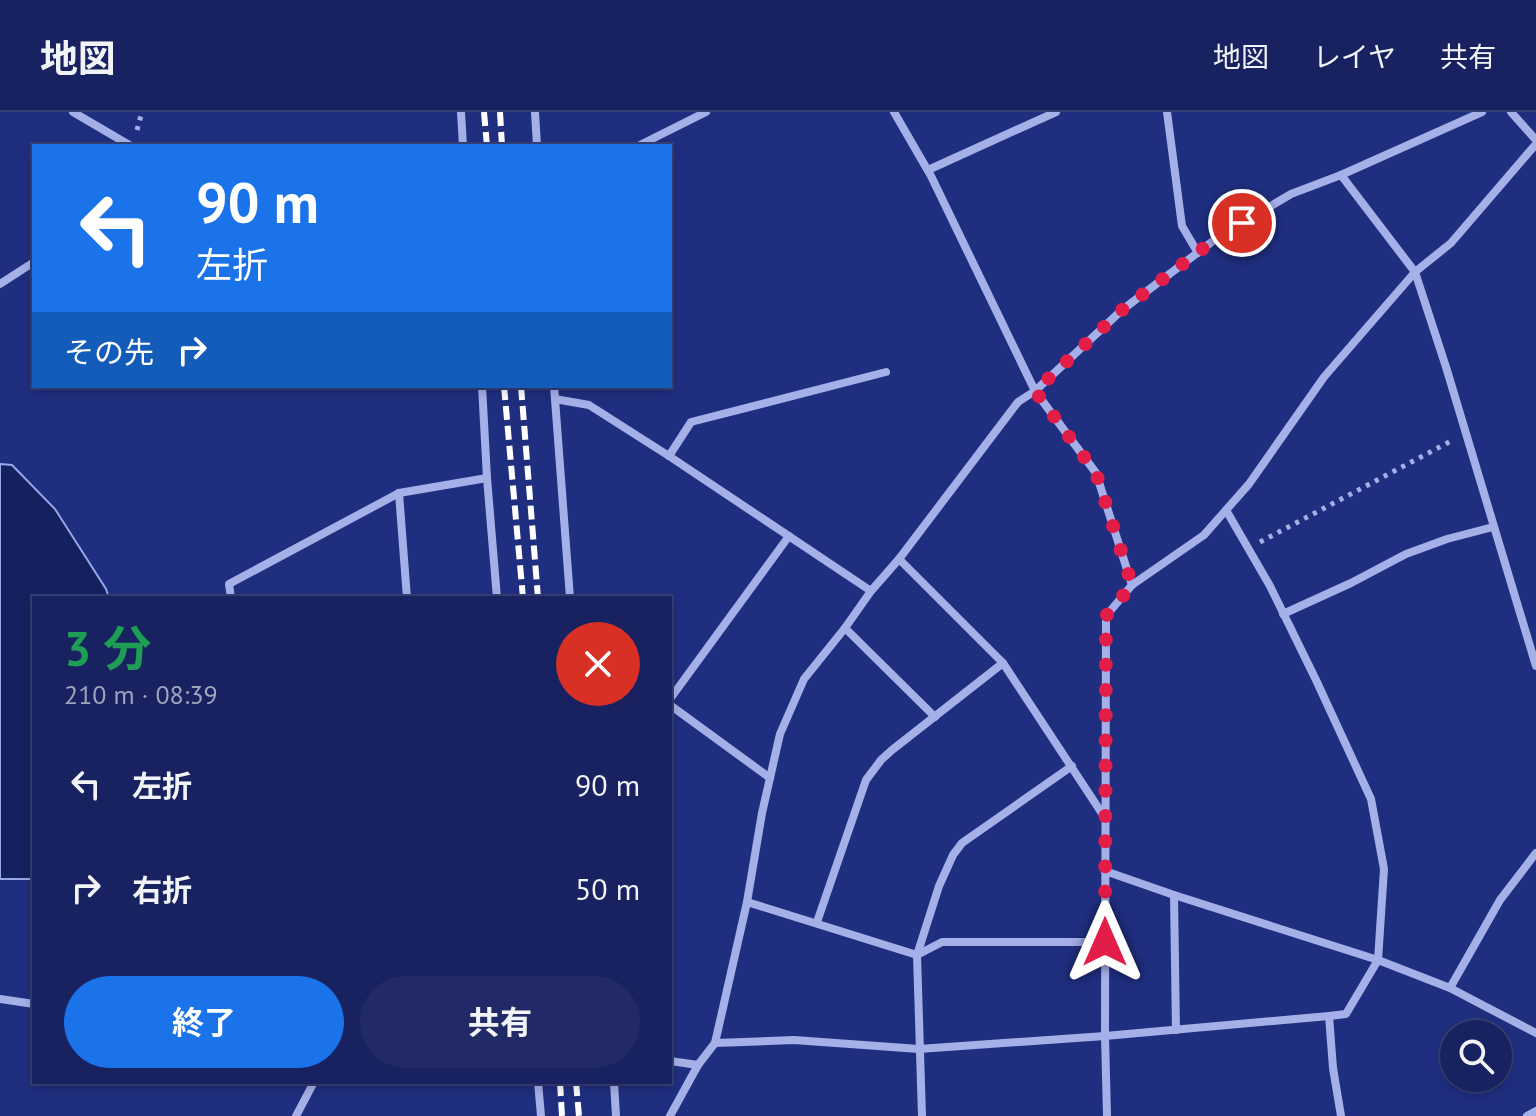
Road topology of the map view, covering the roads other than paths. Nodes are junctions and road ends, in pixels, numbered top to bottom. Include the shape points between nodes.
1 (73, 112) edge
2 (461, 112) edge
3 (535, 112) edge
4 (706, 112) edge
5 (894, 112) edge
6 (1056, 112) edge
7 (1167, 112) edge
8 (1482, 112) edge
9 (1511, 112) edge
10 (1536, 142) edge
11 (463, 143) edge
12 (128, 144) edge
13 (537, 144) edge
14 (642, 144) edge
15 (928, 170) junction
16 (1341, 175) junction
17 (1198, 253) junction
18 (32, 263) edge
19 (1415, 272) junction
20 (0, 284) edge
21 (886, 372) dead end
22 (482, 388) edge
23 (554, 388) edge
24 (1035, 391) junction
25 (555, 399) junction
26 (669, 456) junction
27 (487, 478) junction
28 (399, 493) junction
29 (1226, 510) junction
30 (1493, 527) junction
31 (789, 536) junction
32 (899, 559) junction
33 (1132, 585) junction
34 (871, 591) junction
35 (231, 596) edge
36 (407, 596) edge
37 (497, 596) edge
38 (570, 596) edge
39 (1283, 614) junction
40 (845, 628) junction
41 (1003, 663) junction
42 (1536, 666) edge
43 (672, 696) edge
44 (672, 706) edge
45 (935, 717) junction
46 (1072, 766) junction
47 (770, 778) junction
48 (1106, 819) junction
49 (1536, 853) edge
50 (1105, 871) junction
51 (1174, 895) junction
52 (747, 902) junction
53 (817, 922) junction
54 (1105, 942) junction
55 (917, 955) junction
56 (1378, 960) junction
57 (1450, 988) junction
58 (0, 999) edge
59 (32, 1004) edge
60 (1329, 1016) junction
61 (1176, 1030) junction
62 (1536, 1033) edge
63 (1105, 1036) junction
64 (715, 1043) junction
65 (919, 1049) junction
66 (672, 1061) edge
67 (698, 1065) junction
68 (313, 1084) edge
69 (538, 1084) edge
70 (614, 1084) edge
71 (1536, 1111) edge
72 (296, 1116) edge
73 (541, 1116) edge
74 (616, 1116) edge
75 (670, 1116) edge
76 (922, 1116) edge
77 (1107, 1116) edge
78 (1341, 1116) edge
79 (1527, 1116) edge

1 - 12 street
2 - 11 street
3 - 13 street
4 - 14 street
5 - 15 street
6 - 15 street
7 - 17 street via 1182,226
8 - 16 street
9 - 10 street
10 - 19 street via 1451,243
15 - 24 street
16 - 17 street via 1291,194
16 - 19 street
17 - 24 street via 1122,310
18 - 20 street
19 - 29 street via 1324,377
19 - 30 street
21 - 26 street via 691,422
22 - 27 street
23 - 25 street
24 - 32 street via 1018,402
24 - 33 street via 1096,473
25 - 26 street via 589,405
25 - 38 street
26 - 31 street
27 - 28 street
27 - 37 street
28 - 35 street via 229,584
28 - 36 street
29 - 33 street via 1204,535
29 - 39 street
30 - 39 street via 1406,554
30 - 42 street
31 - 34 street
31 - 43 street
32 - 34 street
32 - 41 street
33 - 48 street via 1106,616
34 - 40 street
39 - 56 street via 1371,799 1384,869
40 - 45 street
40 - 47 street via 804,679 780,734
41 - 45 street
41 - 46 street
44 - 47 street
45 - 53 street via 881,760 866,780
46 - 48 street
46 - 55 street via 962,843 939,886
47 - 52 street
48 - 50 street
49 - 57 street via 1500,900
50 - 51 street
50 - 54 street
51 - 56 street
51 - 61 street
52 - 53 street
52 - 64 street
53 - 55 street
54 - 55 street via 942,942
54 - 63 street
55 - 65 street
56 - 57 street
56 - 60 street via 1346,1014
57 - 62 street
58 - 59 street
60 - 61 street
60 - 78 street
61 - 63 street
63 - 65 street
63 - 77 street
64 - 65 street via 794,1040
64 - 67 street
65 - 76 street
66 - 67 street
67 - 75 street
68 - 72 street
69 - 73 street
70 - 74 street
71 - 79 street

